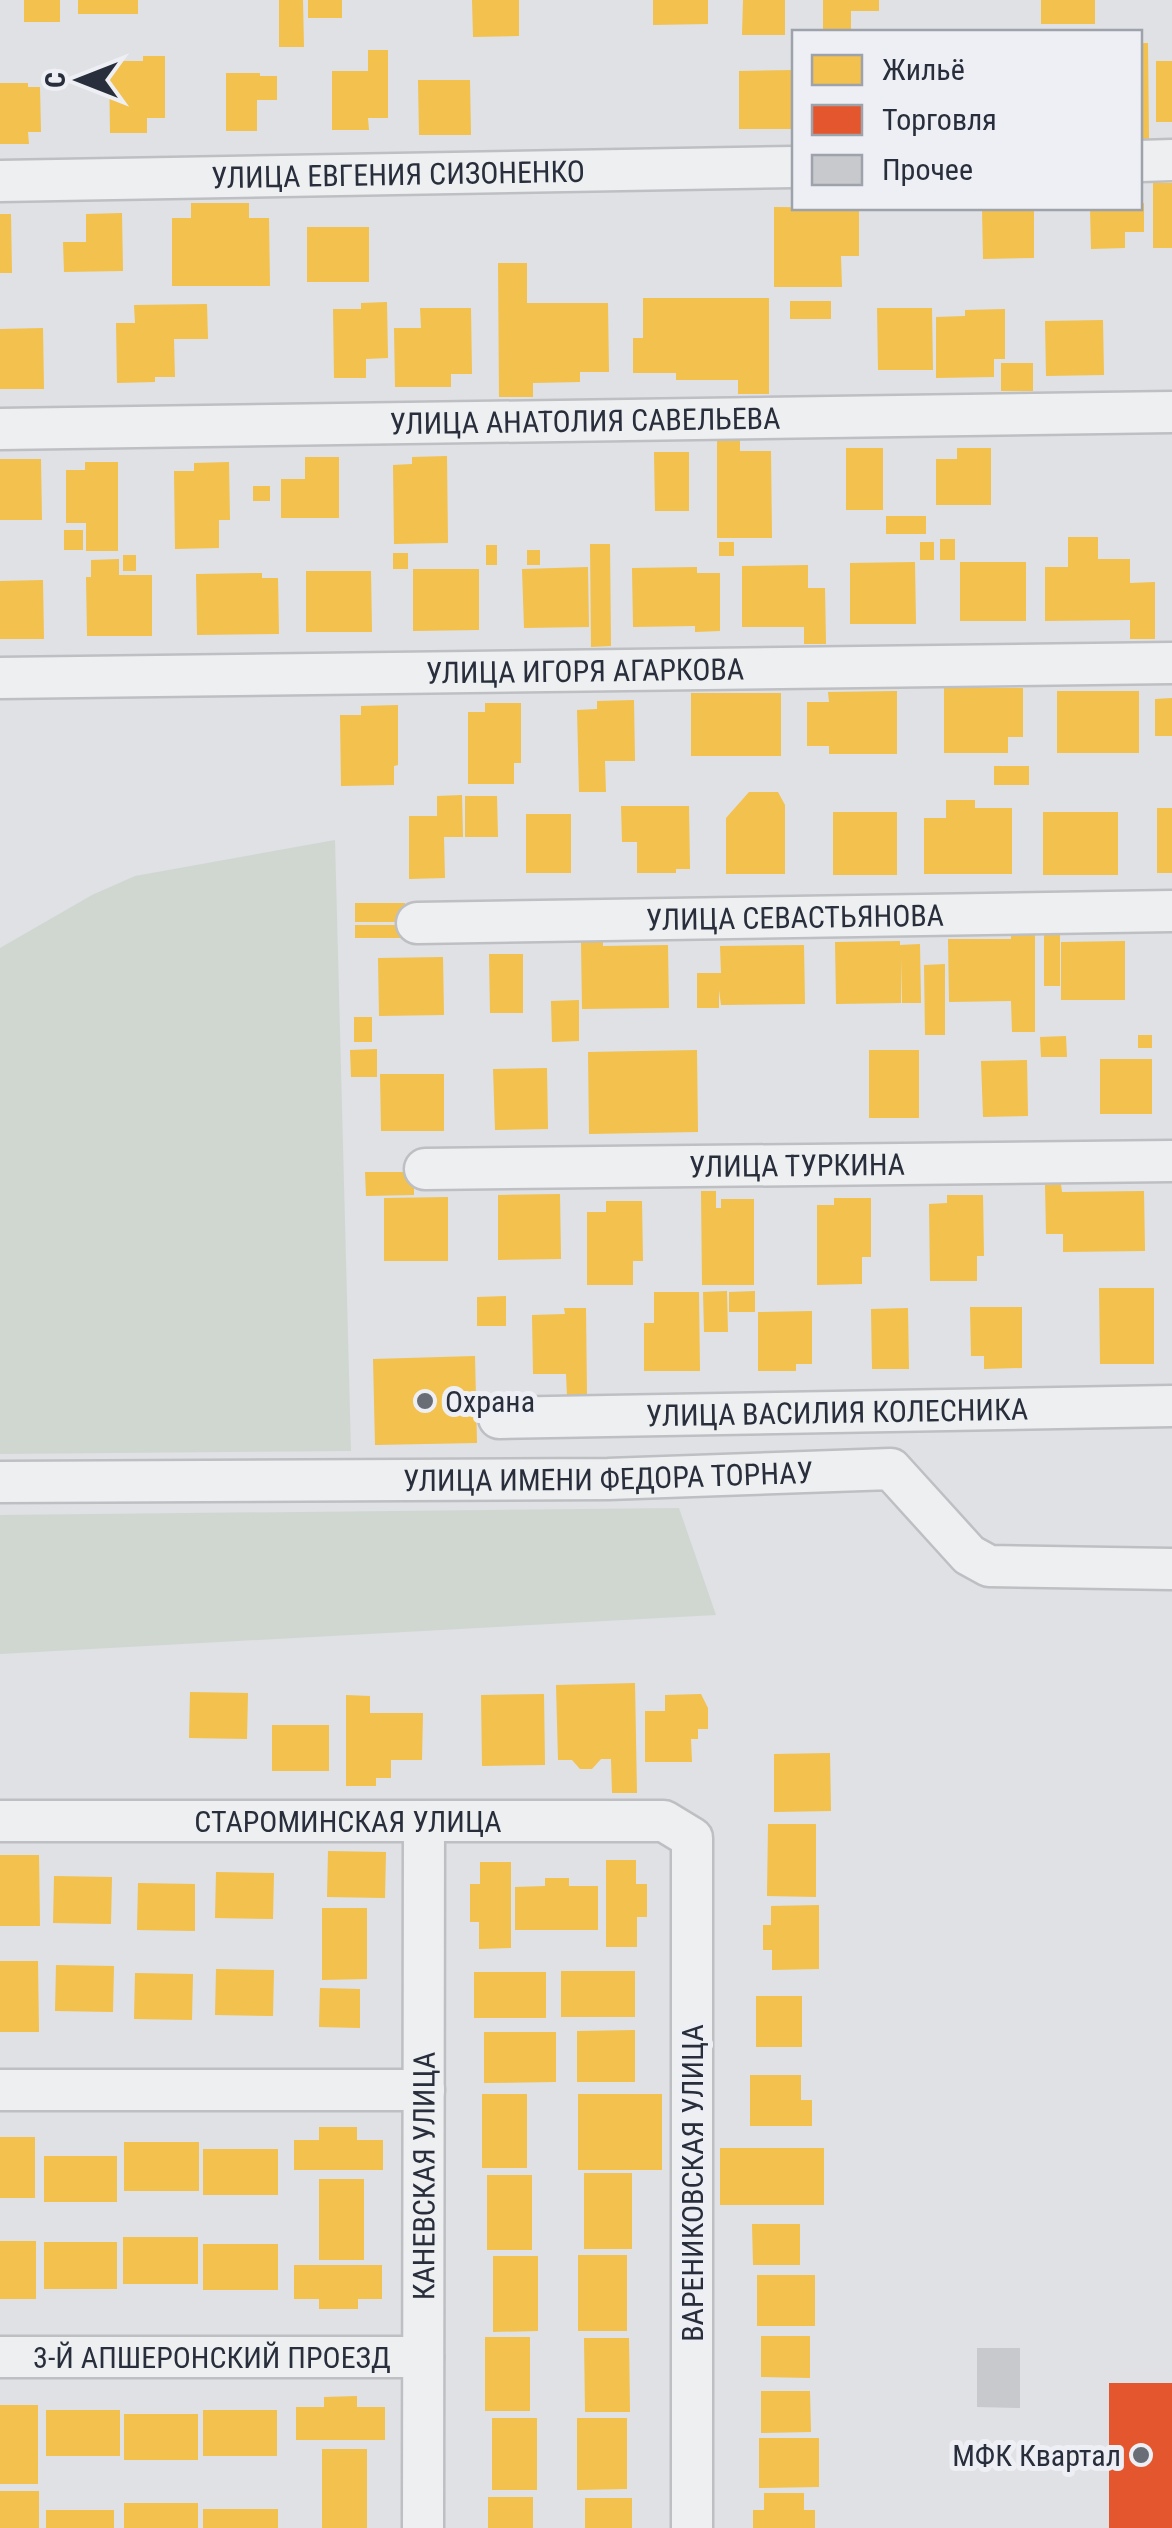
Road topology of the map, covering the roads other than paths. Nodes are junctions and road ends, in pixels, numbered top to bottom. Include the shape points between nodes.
1 (1172, 160) edge
2 (1142, 161) edge
3 (792, 167) edge
4 (0, 181) edge
5 (1172, 412) edge
6 (0, 428) edge
7 (1172, 663) edge
8 (0, 678) edge
9 (1172, 911) edge
10 (416, 923) dead end
11 (1172, 1160) edge
12 (425, 1169) dead end
13 (1172, 1406) edge
14 (499, 1418) dead end
15 (0, 1482) edge
16 (1172, 1569) edge
17 (0, 1822) edge
18 (424, 1824) junction
19 (692, 1838) joint
20 (0, 2090) edge
21 (424, 2090) junction
22 (0, 2357) edge
23 (423, 2357) junction
24 (423, 2528) edge
25 (692, 2528) edge

1 - 2 street
3 - 4 street, УЛИЦА ЕВГЕНИЯ СИЗОНЕНКО
5 - 6 street, УЛИЦА АНАТОЛИЯ САВЕЛЬЕВА
7 - 8 street, УЛИЦА ИГОРЯ АГАРКОВА
9 - 10 street, УЛИЦА СЕВАСТЬЯНОВА
11 - 12 street, УЛИЦА ТУРКИНА
13 - 14 street, УЛИЦА ВАСИЛИЯ КОЛЕСНИКА
15 - 16 street, УЛИЦА ИМЕНИ ФЕДОРА ТОРНАУ via 608,1479 891,1469 969,1555 989,1566
17 - 18 street, СТАРОМИНСКАЯ УЛИЦА
18 - 19 street, СТАРОМИНСКАЯ УЛИЦА via 664,1821
18 - 21 street, КАНЕВСКАЯ УЛИЦА
19 - 25 street, ВАРЕНИКОВСКАЯ УЛИЦА
20 - 21 street
21 - 23 street, КАНЕВСКАЯ УЛИЦА
22 - 23 street, 3-Й АПШЕРОНСКИЙ ПРОЕЗД
23 - 24 street, КАНЕВСКАЯ УЛИЦА

